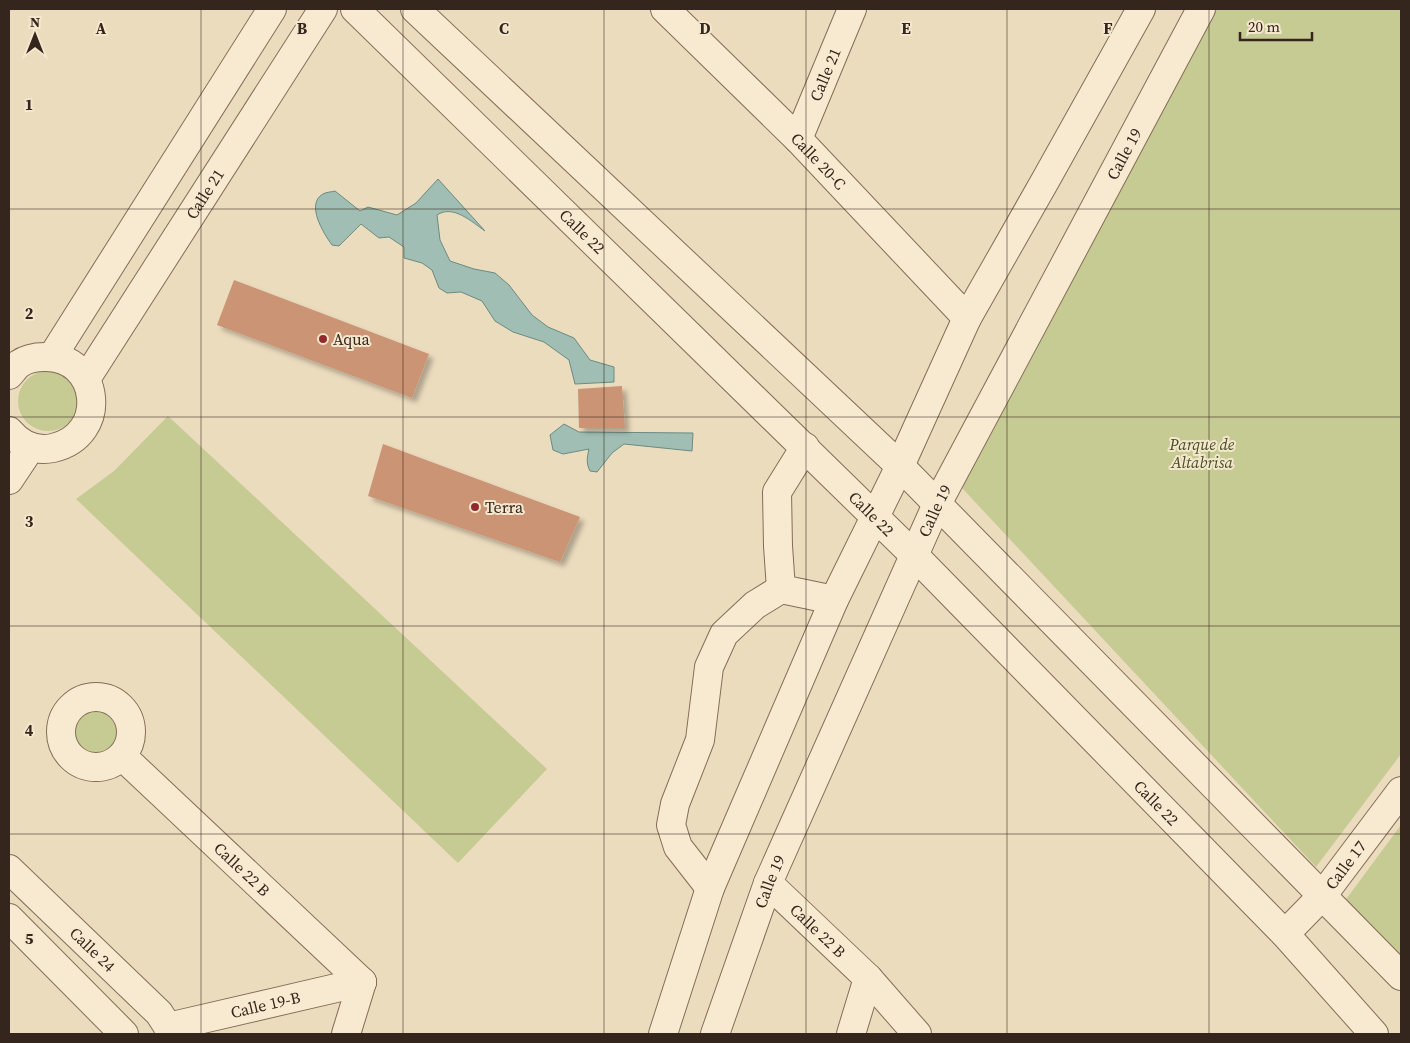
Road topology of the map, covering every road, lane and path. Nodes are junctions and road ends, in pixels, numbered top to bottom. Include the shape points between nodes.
1 (272, 9) edge
2 (323, 9) edge
3 (355, 9) edge
4 (415, 9) edge
5 (665, 9) edge
6 (852, 9) edge
7 (1141, 9) edge
8 (1201, 9) edge
9 (798, 139) junction
10 (966, 318) junction
11 (52, 357) junction
12 (9, 374) edge
13 (86, 379) junction
14 (9, 431) edge
15 (31, 447) junction
16 (805, 447) junction
17 (900, 466) junction
18 (9, 480) edge
19 (937, 504) junction
20 (876, 517) junction
21 (913, 554) junction
22 (781, 589) junction
23 (834, 600) junction
24 (122, 756) dead end
25 (1401, 791) edge
26 (9, 868) edge
27 (768, 883) junction
28 (710, 888) junction
29 (1322, 896) junction
30 (9, 918) edge
31 (1285, 934) junction
32 (1401, 976) edge
33 (868, 978) junction
34 (362, 982) junction
35 (169, 1031) edge
36 (124, 1034) edge
37 (346, 1034) edge
38 (664, 1034) edge
39 (714, 1034) edge
40 (851, 1034) edge
41 (917, 1034) edge
42 (1374, 1034) edge

1 - 11 street
2 - 13 street, Calle 21
3 - 16 street, Calle 22
4 - 17 street
5 - 9 street, Calle 20-C
6 - 9 street, Calle 21
7 - 10 street
8 - 19 street, Calle 19
9 - 10 street, Calle 20-C
10 - 17 street
11 - 12 street via 35,357 20,363
11 - 13 street via 75,367
13 - 15 street via 92,395 92,411 86,426 63,446
14 - 15 street via 17,440
15 - 18 street
16 - 20 street, Calle 22
16 - 22 street via 777,492
17 - 19 street
17 - 20 street
19 - 21 street, Calle 19
19 - 29 street
20 - 21 street, Calle 22
20 - 23 street
21 - 27 street, Calle 19
21 - 31 street, Calle 22
22 - 23 street
22 - 28 street via 754,605 724,634 709,667 700,740 675,804 671,825 678,847
23 - 28 street
24 - 34 street, Calle 22 B
25 - 29 street, Calle 17
26 - 35 street, Calle 24 via 159,1013
27 - 33 street, Calle 22 B
27 - 39 street, Calle 19
28 - 38 street
29 - 31 street, Calle 17
29 - 32 street
30 - 36 street
31 - 42 street, Calle 22
33 - 40 street
33 - 41 street, Calle 22 B
34 - 35 street, Calle 19-B
34 - 37 street

